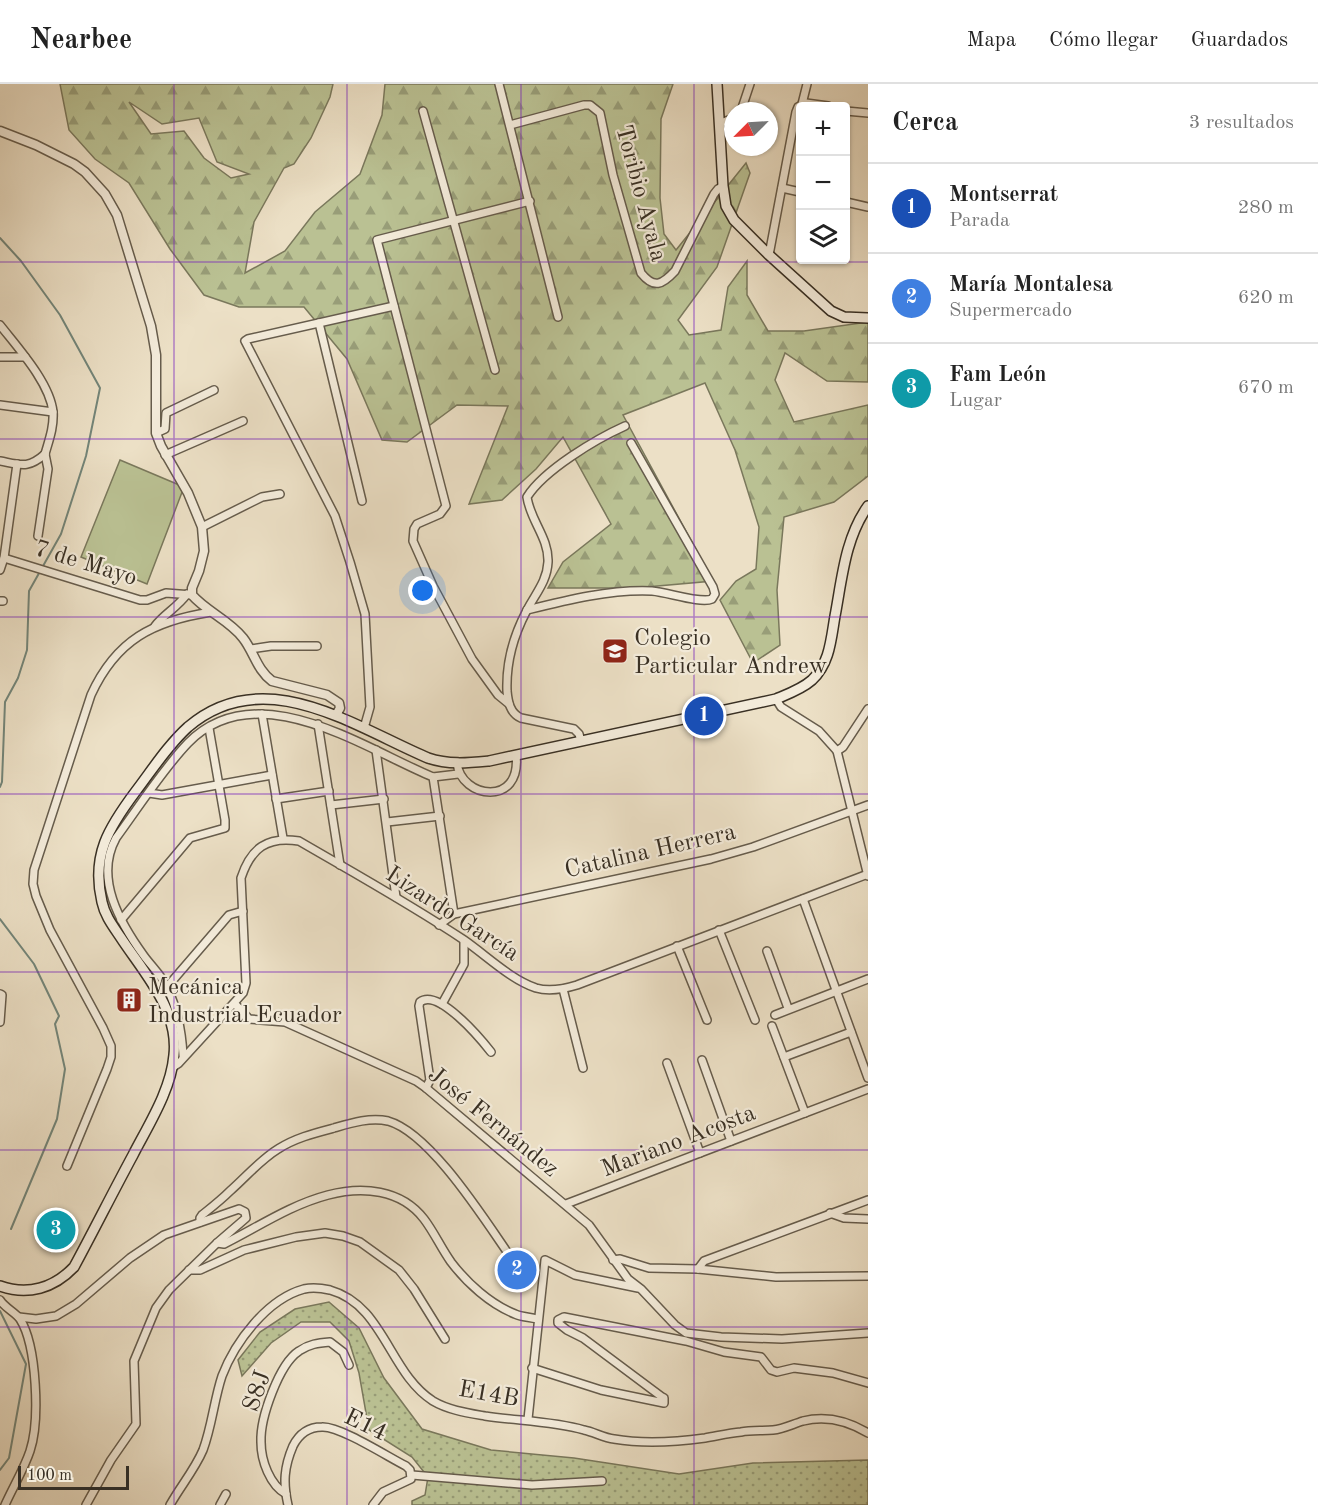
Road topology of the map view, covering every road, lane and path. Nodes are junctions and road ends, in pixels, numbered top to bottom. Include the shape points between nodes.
1 (499, 84) edge
2 (717, 84) edge
3 (750, 84) edge
4 (807, 84) edge
5 (744, 102) edge
6 (802, 102) edge
7 (423, 111) dead end
8 (850, 111) edge
9 (796, 112) edge
10 (868, 113) edge
11 (724, 122) edge
12 (719, 124) junction
13 (510, 125) junction
14 (0, 131) edge
15 (723, 186) junction
16 (782, 188) junction
17 (796, 191) edge
18 (530, 201) junction
19 (850, 203) edge
20 (868, 207) edge
21 (454, 220) junction
22 (769, 255) junction
23 (394, 306) junction
24 (558, 317) dead end
25 (868, 318) edge
26 (320, 323) junction
27 (0, 325) edge
28 (0, 357) edge
29 (25, 357) junction
30 (495, 370) dead end
31 (214, 390) dead end
32 (0, 405) edge
33 (53, 412) junction
34 (243, 421) dead end
35 (625, 426) dead end
36 (156, 433) junction
37 (631, 443) dead end
38 (45, 454) junction
39 (165, 455) junction
40 (0, 462) edge
41 (17, 464) junction
42 (280, 494) dead end
43 (362, 501) dead end
44 (868, 506) edge
45 (202, 527) junction
46 (38, 536) dead end
47 (4, 558) junction
48 (0, 570) edge
49 (189, 595) junction
50 (527, 610) junction
51 (211, 612) junction
52 (155, 627) junction
53 (317, 646) dead end
54 (251, 649) junction
55 (776, 699) junction
56 (509, 704) junction
57 (868, 709) edge
58 (262, 714) junction
59 (336, 716) junction
60 (318, 724) junction
61 (209, 728) junction
62 (364, 728) junction
63 (581, 741) junction
64 (376, 750) junction
65 (837, 750) junction
66 (516, 755) junction
67 (457, 764) junction
68 (458, 774) junction
69 (272, 775) junction
70 (433, 777) junction
71 (219, 785) junction
72 (329, 791) junction
73 (149, 793) junction
74 (276, 799) junction
75 (384, 799) junction
76 (331, 805) junction
77 (868, 805) edge
78 (852, 811) junction
79 (440, 816) junction
80 (387, 822) junction
81 (283, 838) junction
82 (340, 865) junction
83 (868, 875) edge
84 (396, 897) junction
85 (803, 898) junction
86 (243, 911) junction
87 (454, 914) junction
88 (121, 920) junction
89 (439, 925) junction
90 (719, 930) junction
91 (464, 941) junction
92 (677, 946) junction
93 (766, 951) dead end
94 (868, 979) edge
95 (167, 987) junction
96 (563, 989) junction
97 (837, 991) junction
98 (0, 994) edge
99 (235, 1004) junction
100 (442, 1004) junction
101 (788, 1008) junction
102 (775, 1015) dead end
103 (707, 1020) dead end
104 (755, 1020) dead end
105 (0, 1022) edge
106 (772, 1026) dead end
107 (851, 1032) junction
108 (491, 1052) dead end
109 (183, 1056) junction
110 (784, 1057) junction
111 (702, 1060) dead end
112 (667, 1064) dead end
113 (173, 1067) junction
114 (583, 1068) dead end
115 (868, 1078) edge
116 (426, 1088) junction
117 (868, 1089) edge
118 (805, 1113) junction
119 (731, 1141) junction
120 (700, 1153) junction
121 (67, 1166) dead end
122 (868, 1200) edge
123 (566, 1204) junction
124 (830, 1213) junction
125 (868, 1218) edge
126 (200, 1222) junction
127 (217, 1243) junction
128 (614, 1260) junction
129 (698, 1269) junction
130 (189, 1270) junction
131 (530, 1270) dead end
132 (868, 1276) edge
133 (0, 1286) edge
134 (641, 1289) junction
135 (0, 1300) edge
136 (19, 1317) junction
137 (537, 1319) junction
138 (868, 1333) edge
139 (686, 1337) junction
140 (445, 1339) dead end
141 (349, 1365) dead end
142 (532, 1368) junction
143 (868, 1383) edge
144 (528, 1419) junction
145 (868, 1432) edge
146 (412, 1475) junction
147 (602, 1481) dead end
148 (226, 1494) dead end
149 (286, 1494) junction
150 (5, 1505) edge
151 (86, 1505) edge
152 (170, 1505) edge
153 (220, 1505) edge
154 (288, 1505) edge
155 (373, 1505) edge

1 - 13 street
2 - 12 main road
3 - 5 street
4 - 6 street
7 - 21 street
8 - 10 street
9 - 16 street
11 - 12 street
12 - 15 main road
13 - 15 street, Toribio Ayala via 584,105 596,108 641,273 648,282 658,284 675,271 714,194
13 - 18 street
14 - 36 street via 74,164 85,172 117,215 151,326 156,355
15 - 22 main road via 726,206 734,220
16 - 17 street
16 - 22 street
18 - 21 street
18 - 24 street
19 - 20 street
21 - 23 street via 377,240
21 - 30 street
22 - 25 main road via 831,311 844,317
23 - 26 street
23 - 56 street via 446,506 440,514 417,524 413,541 472,659
26 - 43 street
26 - 62 street via 248,339 245,344 335,516 350,562 365,614 370,707
27 - 29 street
28 - 29 street
29 - 33 street via 45,388
31 - 36 street via 166,413 165,429
32 - 33 street
33 - 38 street
34 - 39 street
35 - 50 street via 573,456 527,497 548,560 545,580
36 - 39 street
37 - 50 street via 713,587 712,599 707,602 651,591 595,596
38 - 41 street via 32,464
38 - 46 street via 48,469
39 - 45 street via 188,493
40 - 41 street
41 - 47 street
42 - 45 street via 262,497
44 - 55 main road via 849,546 824,664 805,686
45 - 49 street via 204,550
47 - 48 street
47 - 49 street, 7 de Mayo via 140,600 166,593
49 - 51 street
49 - 52 street
50 - 56 street via 510,656
51 - 52 street
51 - 54 street via 230,624
52 - 121 street via 125,647 99,677 34,870 36,896 50,930 111,1046 107,1069
53 - 54 street
54 - 59 street via 266,677 327,695 339,703
55 - 63 main road
55 - 65 street via 781,707 819,731
56 - 63 street via 521,718 574,729
57 - 65 street
58 - 60 street
58 - 61 street via 239,716
58 - 69 street
59 - 62 main road
59 - 113 main road via 311,706 263,699 232,703 212,711 176,740 106,834 98,870 106,915 169,1014 174,1038
60 - 64 street
60 - 72 street
61 - 71 street
61 - 73 street via 189,743
62 - 67 main road via 428,758
63 - 66 main road
64 - 70 street
64 - 75 street
65 - 78 street
66 - 67 main road
66 - 68 street via 517,772 511,784 500,791 474,788
67 - 68 street
68 - 70 street
69 - 71 street
69 - 74 street
70 - 79 street
71 - 73 street via 162,795
71 - 88 street via 225,828 190,838
72 - 74 street
72 - 76 street
73 - 88 street via 116,838 108,858 110,888
74 - 81 street
75 - 76 street
75 - 80 street
76 - 82 street
77 - 78 street, Catalina Herrera
78 - 83 street
78 - 87 street, Catalina Herrera via 711,859
79 - 80 street
79 - 87 street
80 - 84 street
81 - 82 street, Lizardo García via 299,841
81 - 86 street via 259,847 246,864 241,878
82 - 84 street, Lizardo García
83 - 85 street, Lizardo García
84 - 89 street, Lizardo García
85 - 90 street, Lizardo García
85 - 97 street
86 - 95 street via 228,915
86 - 99 street via 246,983
87 - 89 street, Catalina Herrera
88 - 95 street
89 - 91 street, Lizardo García
90 - 92 street, Lizardo García
90 - 104 street
91 - 96 street, Lizardo García via 528,985
91 - 100 street via 464,964
92 - 96 street, Lizardo García
92 - 103 street
93 - 101 street
94 - 97 street
95 - 109 street via 182,1034
96 - 114 street
97 - 101 street
97 - 107 street
98 - 105 street
99 - 109 street
99 - 116 street, José Fernández via 249,1019 285,1022
100 - 108 street
100 - 116 street via 427,998 420,1002 430,1080
101 - 102 street
106 - 110 street
107 - 110 street
107 - 115 street
109 - 113 street
110 - 118 street
111 - 119 street
112 - 120 street
113 - 133 main road via 160,1102 74,1267 57,1282 39,1289 23,1291
116 - 123 street, José Fernández
117 - 118 street, Mariano Acosta
118 - 119 street, Mariano Acosta
119 - 120 street, Mariano Acosta
120 - 123 street, Mariano Acosta
122 - 124 street
123 - 128 street, José Fernández via 597,1232
124 - 125 street via 844,1218
124 - 129 street via 704,1261
126 - 127 street via 239,1209 245,1212 242,1223
126 - 131 street via 202,1215 278,1149 311,1134 379,1120 418,1138 468,1197 512,1259
126 - 136 street via 149,1244 56,1316
127 - 130 street
127 - 137 street via 224,1244 286,1210 329,1195 379,1191 412,1206 460,1274 484,1295 516,1315
128 - 129 street via 650,1268
128 - 134 street, José Fernández
129 - 132 street via 776,1277
130 - 140 street via 200,1270 244,1250 296,1237 325,1233 343,1236 360,1242 399,1270
130 - 151 street via 156,1308 136,1352 136,1424
134 - 137 street via 574,1275 544,1260
134 - 139 street, José Fernández
135 - 136 street
136 - 150 street via 33,1359 35,1423 30,1450
137 - 142 street
138 - 139 street via 782,1339
139 - 142 street via 564,1317 558,1320 561,1326 662,1397 662,1404
139 - 143 street, José Fernández via 724,1352 761,1357 777,1372 794,1368
141 - 149 street, S8J via 343,1352 330,1342 312,1344 297,1352 273,1391 261,1442 273,1483
142 - 144 street
144 - 145 street, E14B via 613,1439 670,1442 775,1430 826,1418 852,1423
144 - 152 street, E14B via 487,1416 434,1401 403,1371 366,1312 354,1300 319,1287 303,1289 260,1316 244,1337 223,1375 201,1454
146 - 147 street via 532,1485
146 - 149 street, E14 via 406,1466 324,1426 308,1429 296,1440 284,1476
146 - 155 street via 406,1483 383,1492
148 - 153 street
149 - 154 street, S8J

